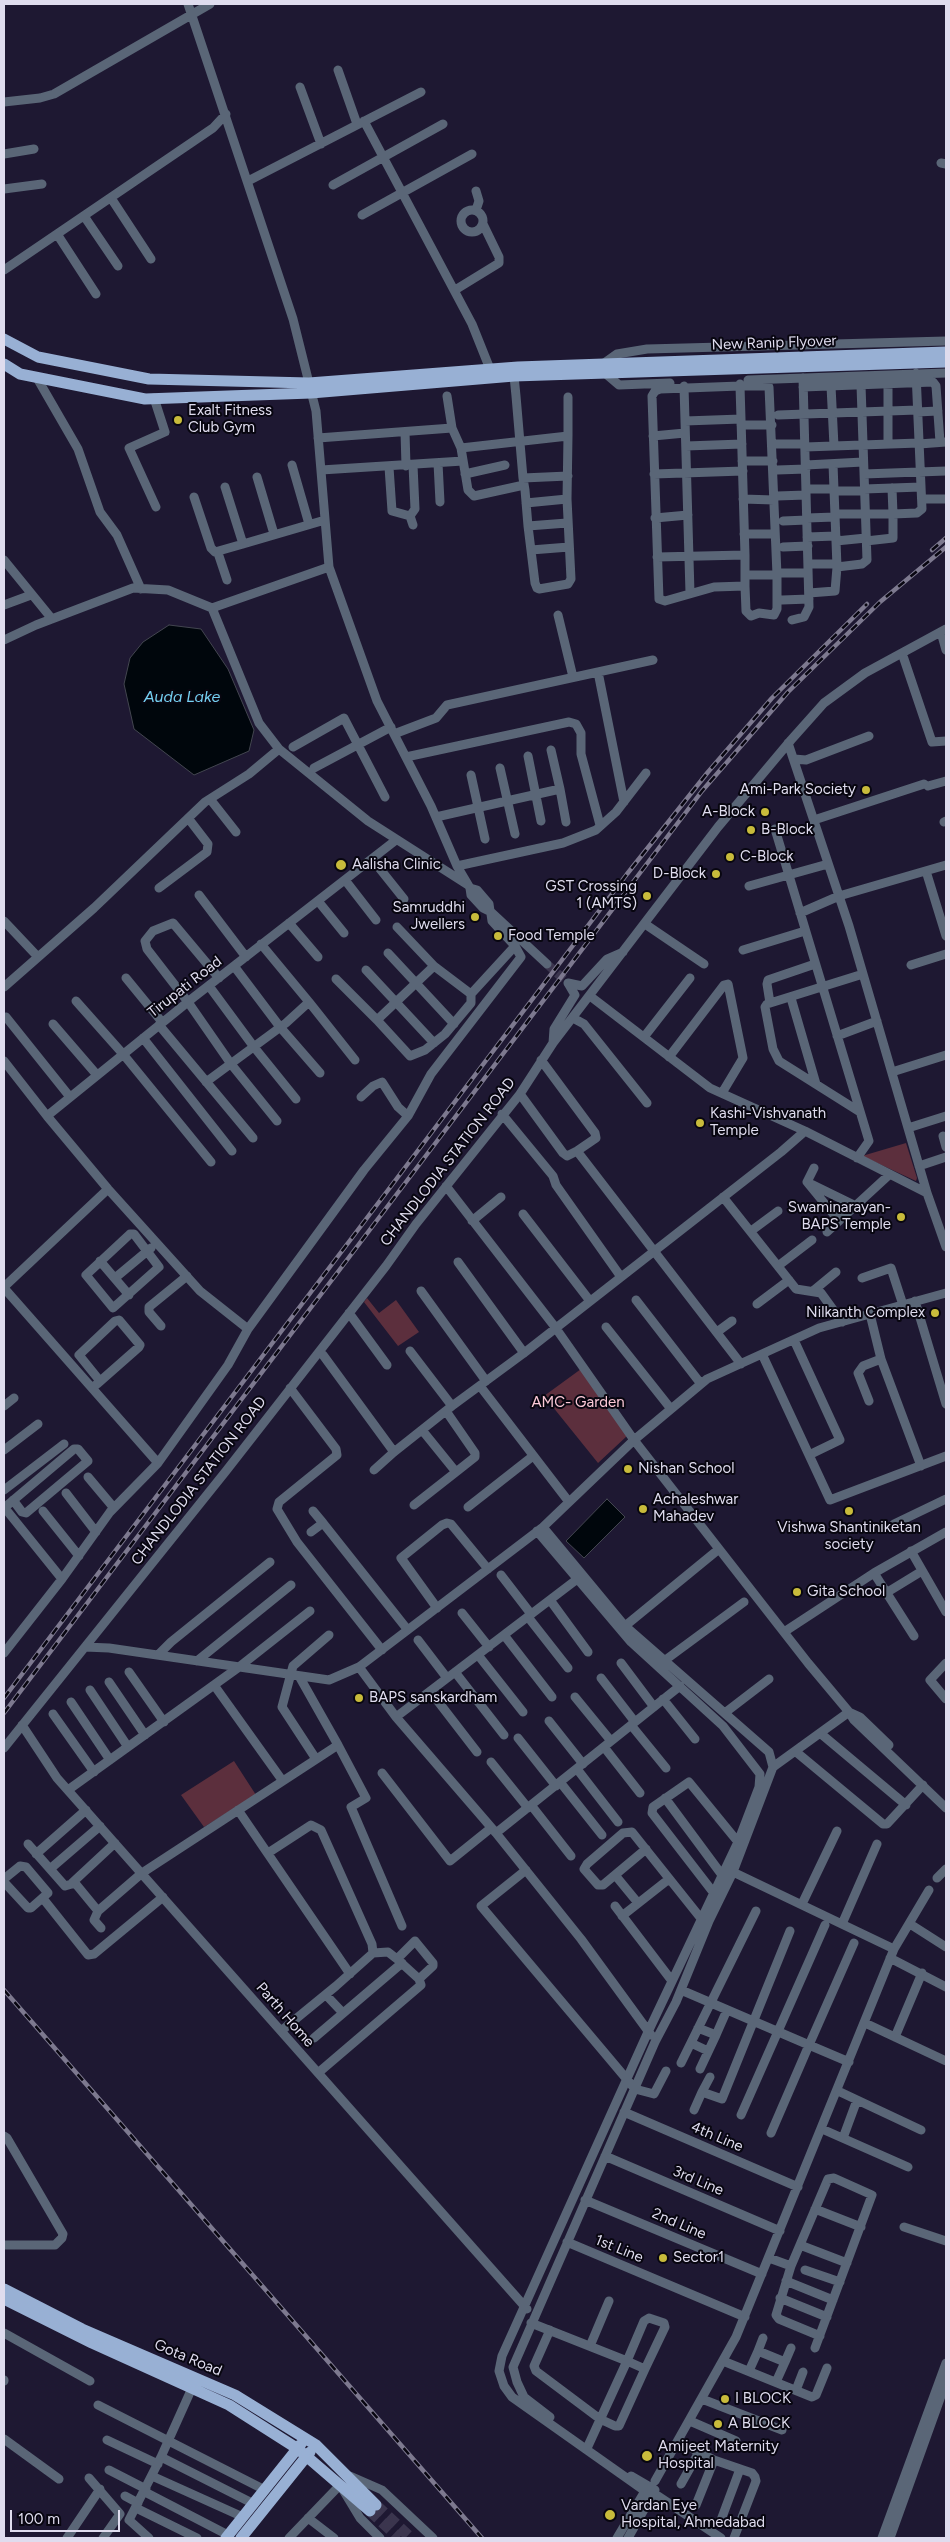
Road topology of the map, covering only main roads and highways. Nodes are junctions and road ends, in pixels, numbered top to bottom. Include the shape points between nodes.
1 (4, 339) edge
2 (946, 352) edge
3 (946, 362) edge
4 (4, 364) edge
5 (629, 366) junction
6 (604, 368) junction
7 (310, 388) junction
8 (4, 2289) edge
9 (4, 2299) edge
10 (306, 2438) junction
11 (316, 2445) junction
12 (302, 2453) junction
13 (227, 2537) edge
14 (241, 2538) edge

1 - 7 main road via 38,356 149,379
2 - 5 main road, New Ranip Flyover
3 - 5 main road, New Ranip Flyover
4 - 7 main road via 20,374 145,399
5 - 6 main road, New Ranip Flyover
6 - 7 main road
6 - 7 main road via 490,369
8 - 10 main road, Gota Road via 82,2329 235,2395
9 - 12 main road, Gota Road via 229,2405
10 - 11 main road, Gota Road
10 - 12 main road
11 - 12 main road
11 - 12 main road, Gota Road via 347,2474 373,2508
12 - 13 main road via 265,2490
12 - 14 main road

